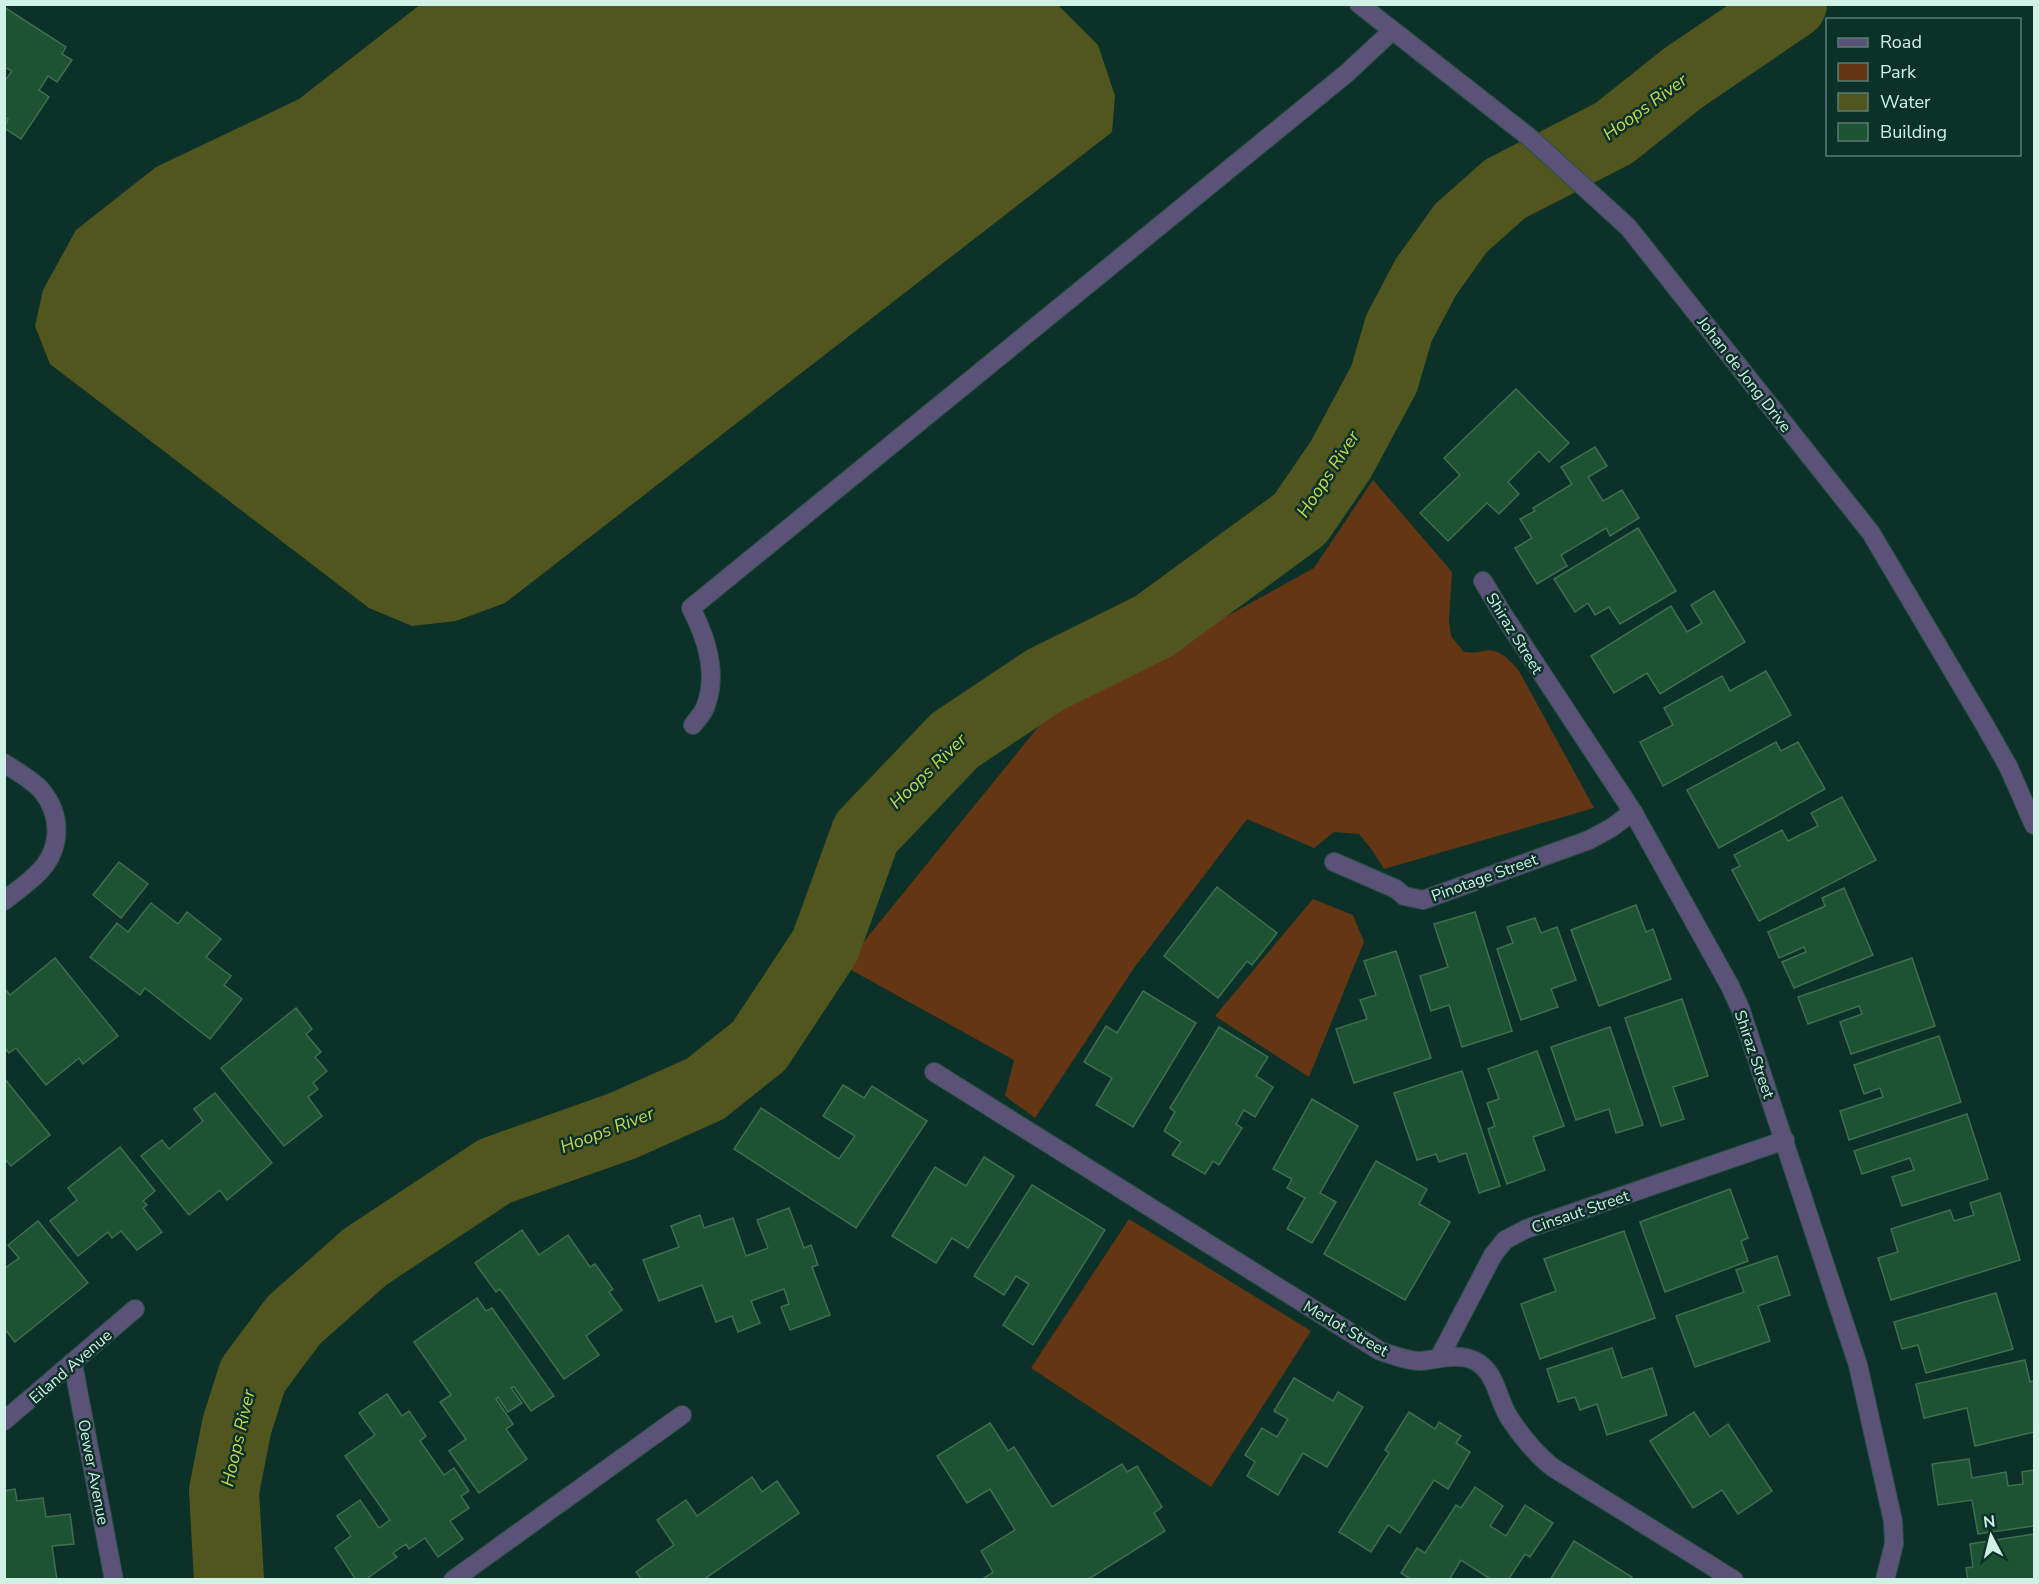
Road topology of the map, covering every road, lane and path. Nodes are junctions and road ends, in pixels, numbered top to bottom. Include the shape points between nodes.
1 (1359, 4) edge
2 (1392, 31) junction
3 (1483, 581) dead end
4 (693, 725) dead end
5 (4, 763) edge
6 (1633, 812) junction
7 (2034, 825) edge
8 (1334, 862) dead end
9 (4, 901) edge
10 (934, 1072) dead end
11 (1785, 1140) junction
12 (135, 1309) dead end
13 (1439, 1358) junction
14 (73, 1364) junction
15 (682, 1415) dead end
16 (4, 1422) edge
17 (114, 1580) edge
18 (453, 1580) edge
19 (1734, 1580) edge
20 (1885, 1580) edge

1 - 2 street, Johan de Jong Drive
2 - 4 street via 1347,73 691,608 703,632 712,681 706,708
2 - 7 street, Johan de Jong Drive via 1529,137 1628,227 1871,533 2008,766
3 - 6 street, Shiraz Street
5 - 9 street via 41,790 52,808 58,832 48,860 38,873
6 - 8 street, Pinotage Street via 1588,840 1423,900 1404,896
6 - 11 street, Shiraz Street via 1730,986
10 - 13 street, Merlot Street via 1380,1351 1407,1360
11 - 13 street, Cinsaut Street via 1526,1229 1505,1240 1493,1255
11 - 20 street, Shiraz Street via 1858,1365 1887,1490 1894,1544
12 - 14 street, Eiland Avenue
13 - 19 street, Merlot Street via 1458,1356 1475,1361 1490,1373 1508,1417 1552,1467
14 - 16 street, Eiland Avenue
14 - 17 street, Oewer Avenue
15 - 18 street

